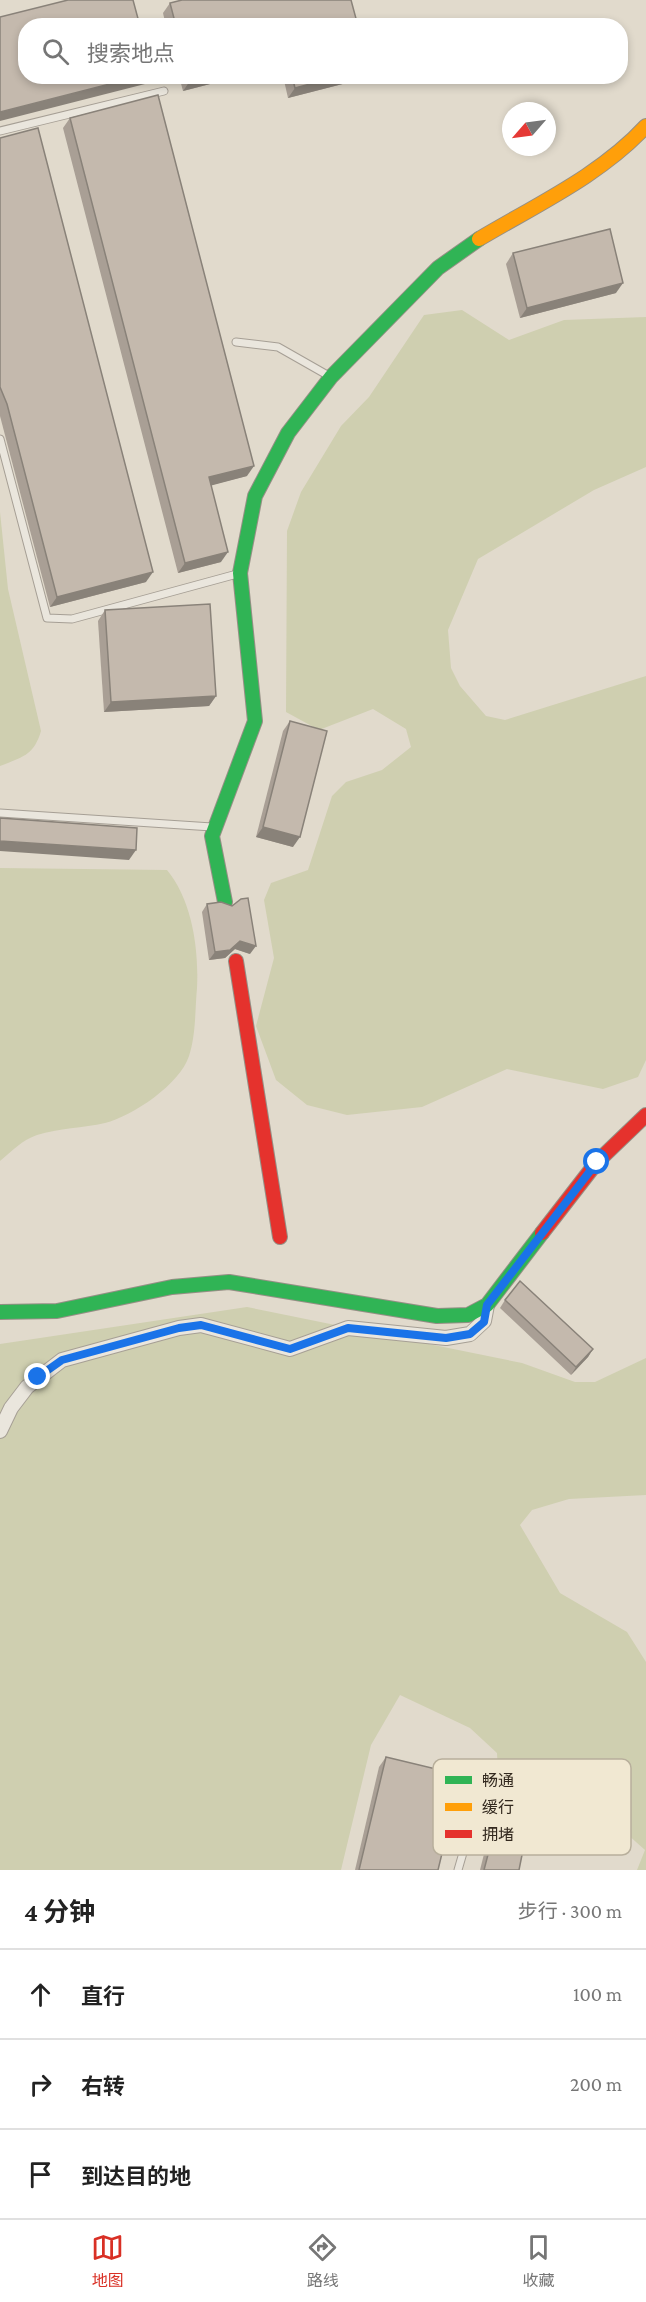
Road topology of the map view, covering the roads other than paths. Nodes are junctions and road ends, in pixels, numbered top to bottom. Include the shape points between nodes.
1 (164, 91) dead end
2 (646, 126) edge
3 (0, 131) edge
4 (236, 342) dead end
5 (331, 378) junction
6 (0, 439) edge
7 (240, 573) junction
8 (0, 813) edge
9 (215, 827) junction
10 (225, 902) edge
11 (236, 961) dead end
12 (646, 1114) edge
13 (280, 1237) dead end
14 (487, 1305) junction
15 (0, 1312) edge
16 (0, 1431) edge
17 (462, 1855) edge
18 (458, 1870) edge

1 - 3 lane
2 - 5 street via 626,148 601,166 438,268
4 - 5 lane via 278,347
5 - 7 street via 288,433 255,496
6 - 7 lane via 47,618 72,619
7 - 9 street via 255,721
8 - 9 lane
9 - 10 street via 212,836
11 - 13 street
12 - 14 street via 597,1162
14 - 15 street via 468,1315 437,1316 229,1282 204,1282 57,1310
14 - 16 street via 484,1322 470,1334 446,1338 348,1328 290,1349 201,1325 179,1328 62,1360 27,1387
17 - 18 lane

